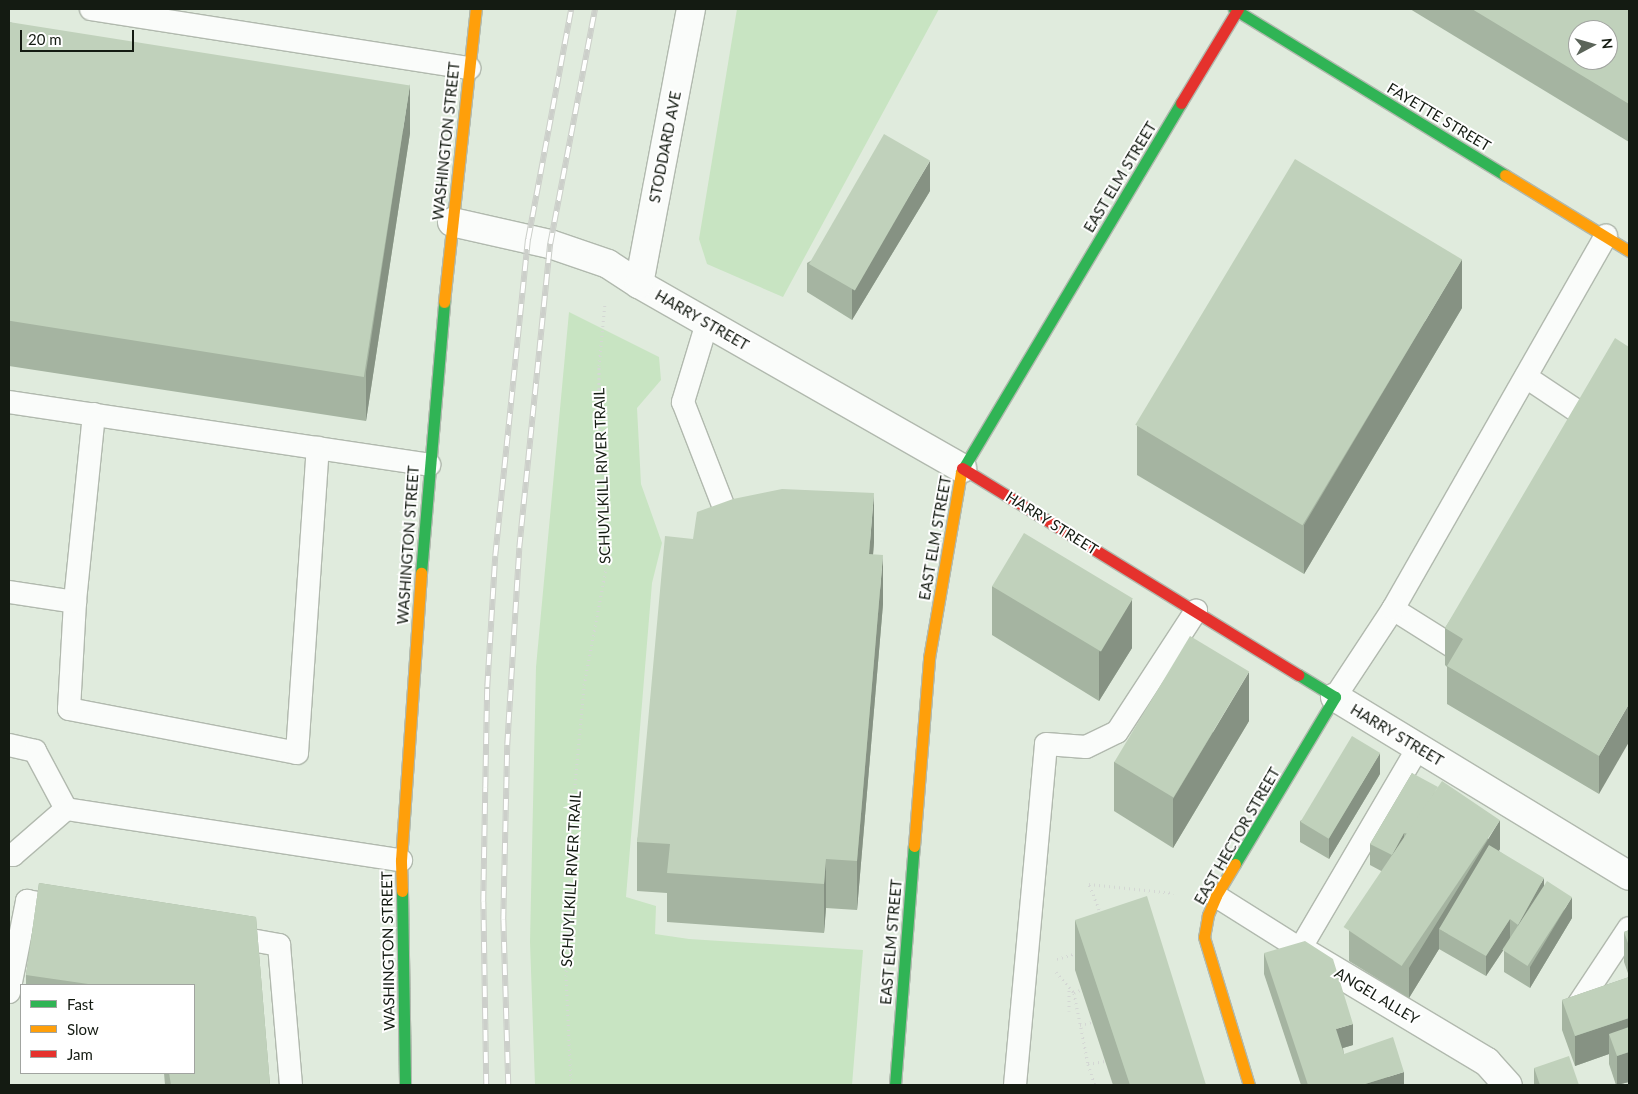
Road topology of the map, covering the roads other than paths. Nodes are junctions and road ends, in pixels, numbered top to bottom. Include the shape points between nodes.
1 (91, 9) edge
2 (476, 9) edge
3 (691, 9) edge
4 (1236, 9) edge
5 (469, 68) junction
6 (452, 222) junction
7 (1606, 236) junction
8 (1629, 251) edge
9 (639, 284) junction
10 (707, 323) junction
11 (1526, 377) junction
12 (9, 402) edge
13 (94, 414) junction
14 (1590, 419) edge
15 (318, 448) junction
16 (429, 464) junction
17 (962, 468) junction
18 (731, 526) edge
19 (9, 592) edge
20 (75, 602) junction
21 (1393, 609) junction
22 (1196, 612) junction
23 (1455, 648) edge
24 (1335, 697) junction
25 (9, 745) edge
26 (1418, 748) junction
27 (66, 809) junction
28 (9, 854) edge
29 (401, 860) junction
30 (1629, 876) edge
31 (1216, 896) junction
32 (85, 911) edge
33 (1629, 928) edge
34 (211, 933) edge
35 (1300, 949) junction
36 (9, 992) edge
37 (1578, 1004) edge
38 (291, 1085) edge
39 (405, 1085) edge
40 (895, 1085) edge
41 (1016, 1085) edge
42 (1249, 1085) edge
43 (1508, 1085) edge

1 - 5 lane
2 - 5 main road, WASHINGTON STREET
3 - 9 street, STODDARD AVE
4 - 7 main road, FAYETTE STREET
4 - 17 main road, EAST ELM STREET
5 - 6 main road, WASHINGTON STREET
6 - 9 street, HARRY STREET via 550,244 608,264
6 - 16 main road, WASHINGTON STREET
7 - 8 main road, FAYETTE STREET
7 - 11 lane
9 - 10 street, HARRY STREET
10 - 17 street, HARRY STREET
10 - 18 lane via 683,402
11 - 14 lane
11 - 21 lane
12 - 13 lane
13 - 15 lane
13 - 20 lane
15 - 16 lane
15 - 20 lane via 297,754 70,708
16 - 29 main road, WASHINGTON STREET
17 - 22 main road, HARRY STREET
17 - 40 main road, EAST ELM STREET via 929,658
19 - 20 lane
21 - 23 lane
21 - 24 lane
22 - 24 main road, HARRY STREET
22 - 41 lane via 1116,732 1086,747 1046,744
24 - 26 street, HARRY STREET
24 - 31 main road, EAST HECTOR STREET
25 - 27 lane via 36,751
26 - 30 street, HARRY STREET
26 - 35 lane
27 - 28 lane via 14,855
27 - 29 lane
29 - 39 main road, WASHINGTON STREET
31 - 35 lane, ANGEL ALLEY
31 - 42 main road, EAST HECTOR STREET via 1204,937
32 - 36 lane via 26,901
33 - 37 lane
34 - 38 lane via 279,945
35 - 43 street, ANGEL ALLEY via 1487,1062

